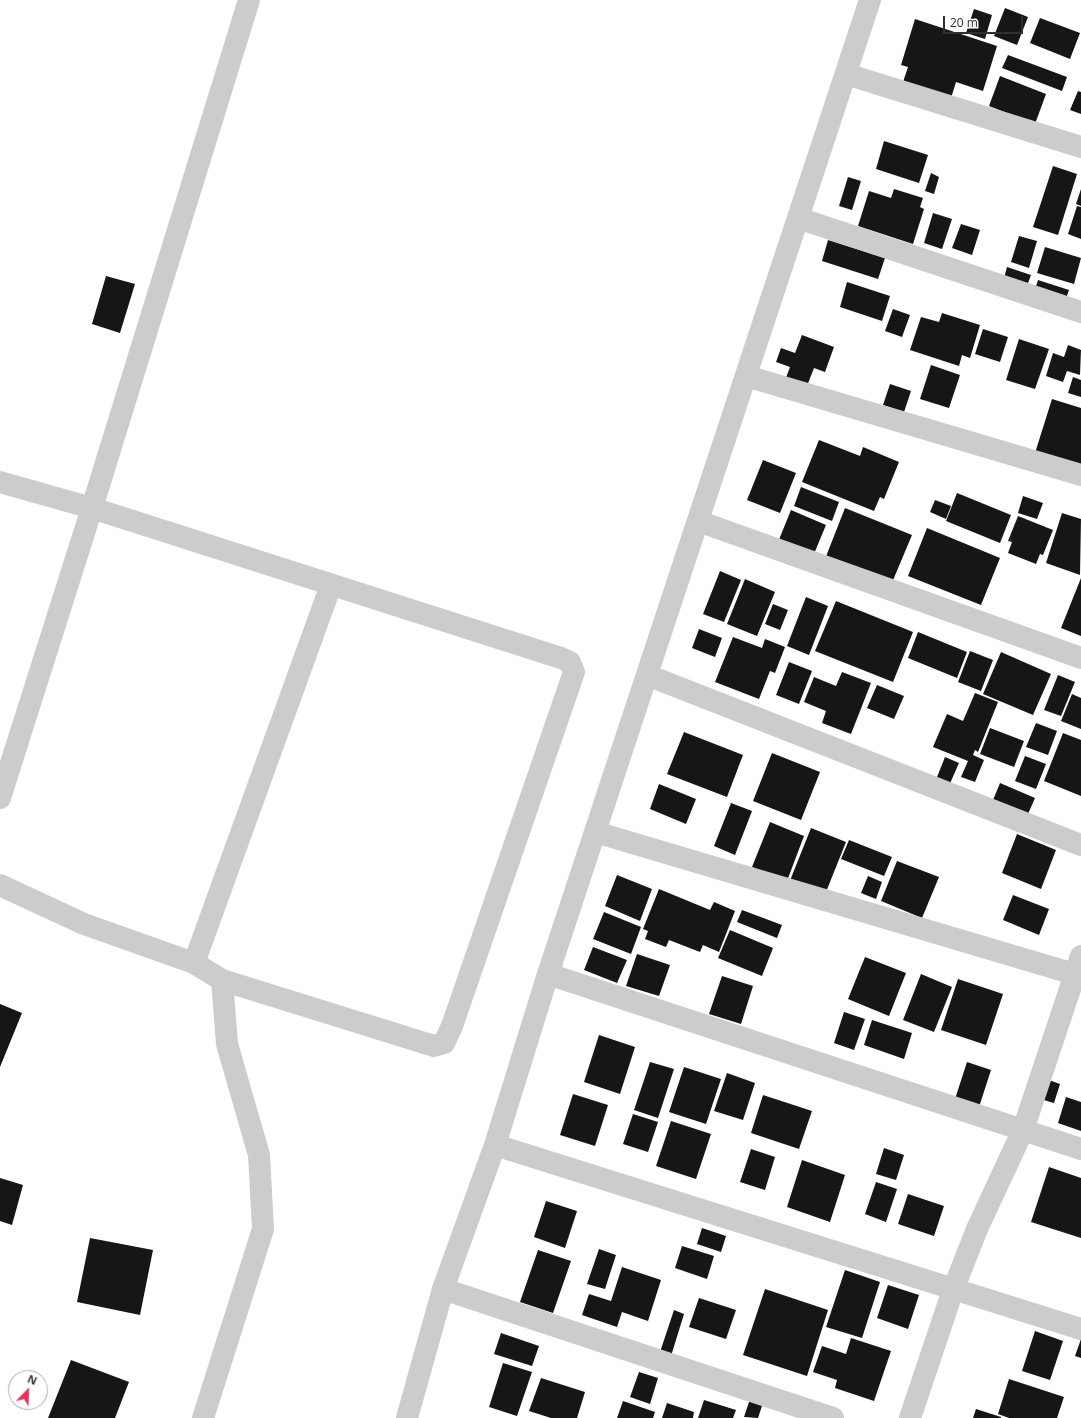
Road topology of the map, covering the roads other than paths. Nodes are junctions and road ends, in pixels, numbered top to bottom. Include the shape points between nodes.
1 (249, 0) edge
2 (870, 0) edge
3 (846, 74) junction
4 (1081, 147) edge
5 (798, 218) junction
6 (1081, 312) edge
7 (746, 376) junction
8 (1081, 475) edge
9 (0, 482) edge
10 (92, 508) junction
11 (698, 521) junction
12 (331, 584) junction
13 (1081, 658) edge
14 (647, 675) junction
15 (0, 798) edge
16 (595, 832) junction
17 (1081, 845) edge
18 (0, 885) edge
19 (194, 963) junction
20 (1079, 969) edge
21 (548, 974) junction
22 (222, 980) junction
23 (1023, 1130) junction
24 (495, 1145) junction
25 (1081, 1149) edge
26 (444, 1289) junction
27 (954, 1290) junction
28 (1081, 1329) edge
29 (203, 1418) edge
30 (407, 1418) edge
31 (833, 1418) edge
32 (910, 1418) edge

1 - 10 street
2 - 3 street
3 - 4 street
3 - 5 street
5 - 6 street
5 - 7 street
7 - 8 street
7 - 11 street
9 - 10 street
10 - 12 street
10 - 15 street
11 - 13 street
11 - 14 street
12 - 19 street
12 - 22 street via 562,658 570,662 574,672 444,1043 434,1046
14 - 16 street
14 - 17 street
16 - 20 street
16 - 21 street
18 - 19 street via 84,924
19 - 22 street
20 - 23 street
21 - 23 street
21 - 24 street
22 - 29 street via 227,1044 259,1155 263,1229
23 - 25 street
23 - 27 street via 977,1228
24 - 26 street
24 - 27 street
26 - 30 street
26 - 31 street
27 - 28 street
27 - 32 street

